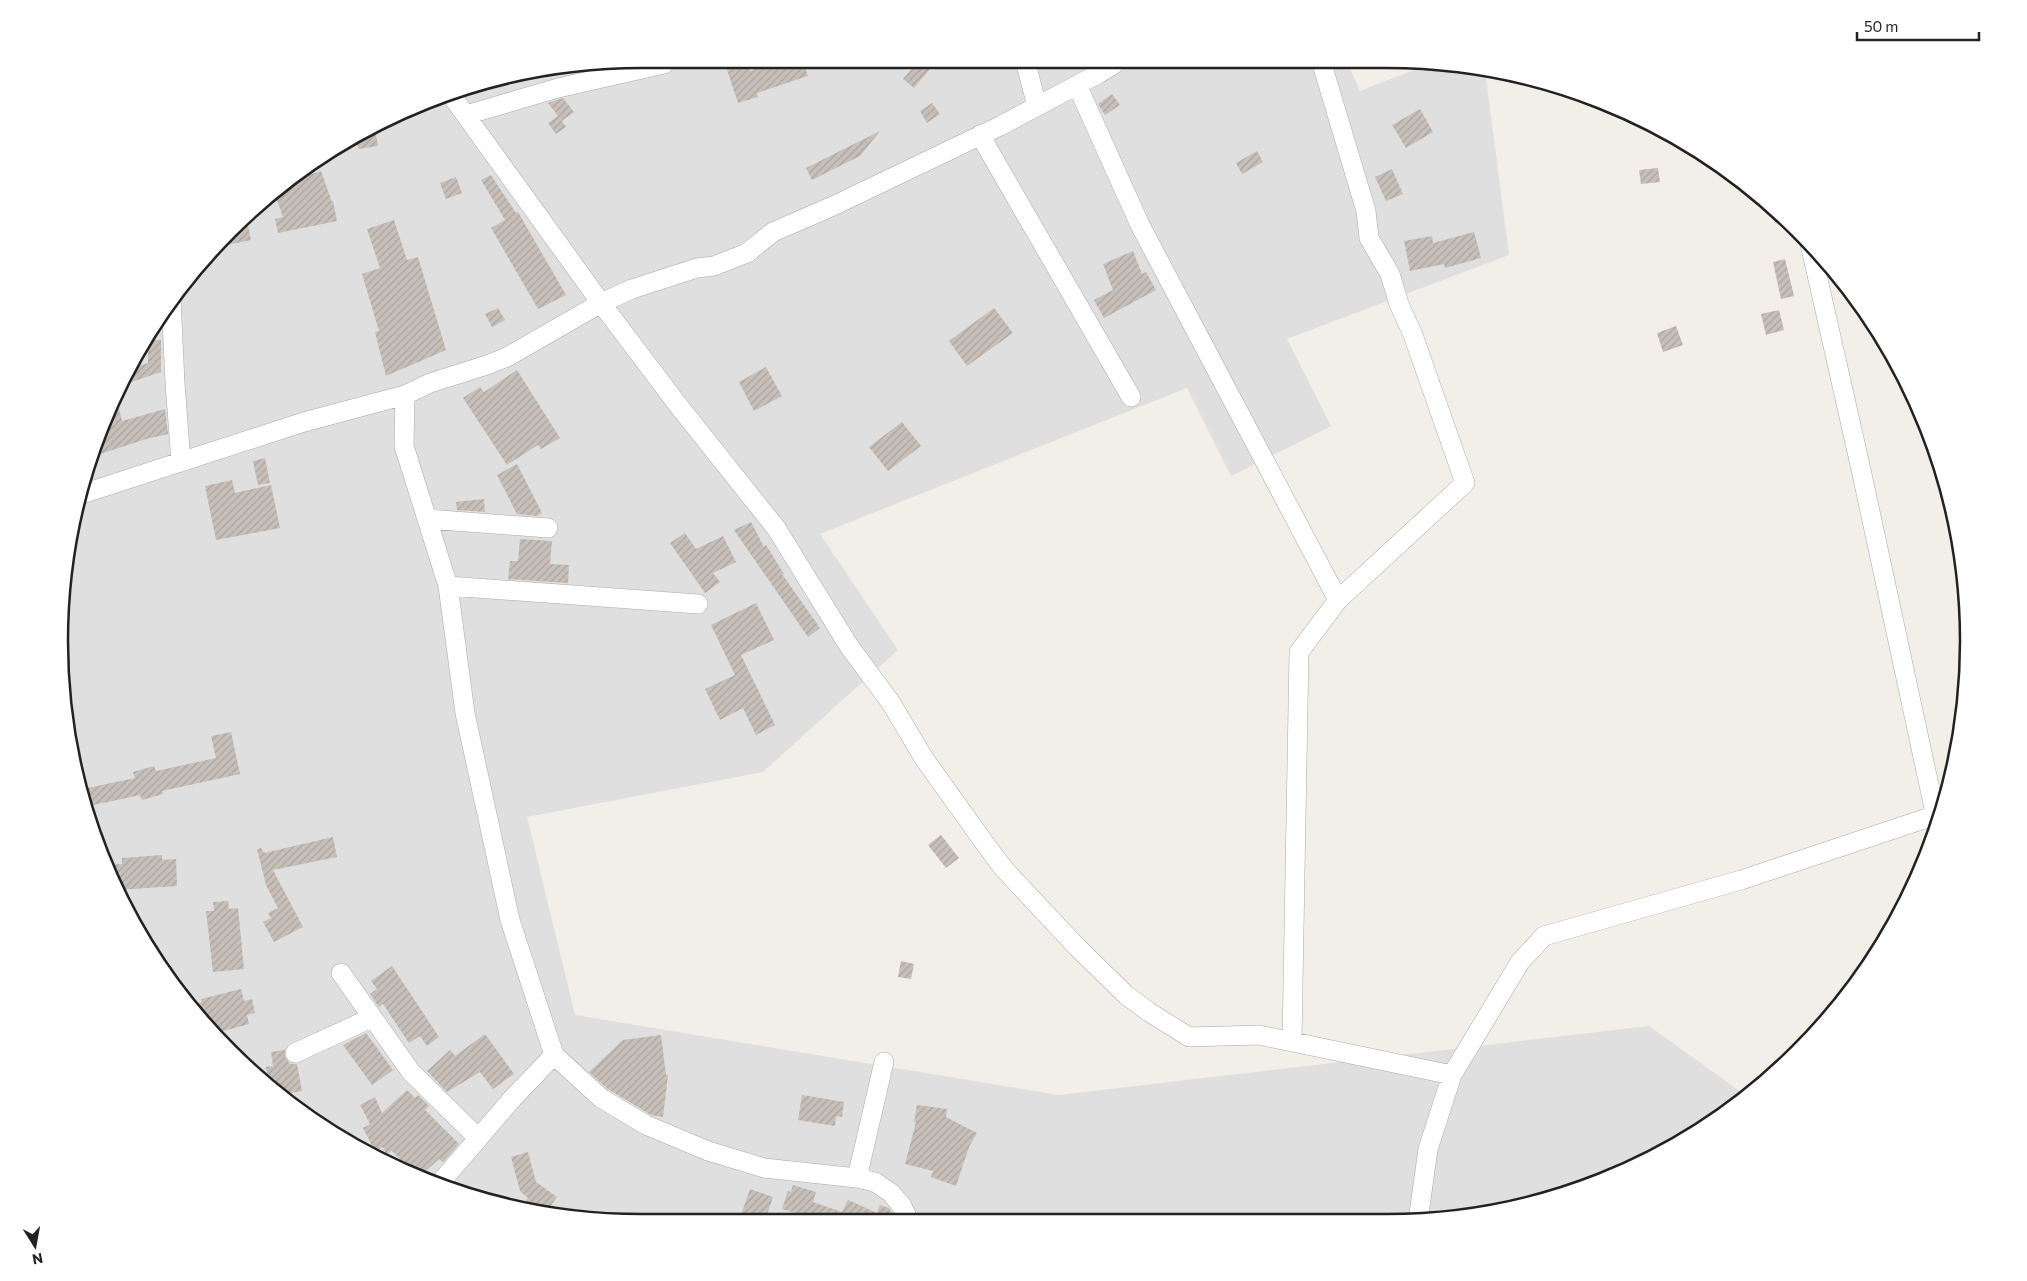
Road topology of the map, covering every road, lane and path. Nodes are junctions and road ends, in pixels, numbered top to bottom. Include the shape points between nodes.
1 (651, 67) edge
2 (1027, 67) edge
3 (1109, 67) edge
4 (1323, 67) edge
5 (1077, 85) junction
6 (454, 99) edge
7 (1037, 106) junction
8 (466, 115) junction
9 (980, 135) junction
10 (1813, 259) edge
11 (600, 303) junction
12 (172, 311) edge
13 (405, 395) junction
14 (1132, 397) dead end
15 (181, 462) junction
16 (87, 492) edge
17 (427, 519) junction
18 (548, 528) dead end
19 (448, 586) junction
20 (1338, 600) junction
21 (698, 604) dead end
22 (1934, 809) edge
23 (1931, 820) edge
24 (341, 973) dead end
25 (371, 1018) junction
26 (1292, 1041) junction
27 (295, 1053) dead end
28 (554, 1055) junction
29 (884, 1062) dead end
30 (1452, 1075) junction
31 (478, 1138) junction
32 (443, 1178) edge
33 (857, 1178) junction
34 (1419, 1212) edge
35 (906, 1214) edge

1 - 8 street via 558,88
2 - 7 street
3 - 5 street
4 - 20 street via 1366,210 1369,238 1390,274 1399,304 1414,335 1465,483
5 - 7 street
5 - 20 street via 1140,225
6 - 8 street
7 - 9 street
8 - 11 street
9 - 11 street via 773,232 747,253 732,260 632,289
9 - 14 street
10 - 22 street
11 - 13 street via 507,356 430,382
11 - 26 street via 776,528 925,760 1004,869 1046,915 1126,995 1189,1036 1259,1034
12 - 15 street
13 - 15 street via 304,422
13 - 17 street via 404,446
15 - 16 street
17 - 18 street
17 - 19 street
19 - 21 street
19 - 28 street via 465,713 510,920
20 - 26 street via 1299,652
23 - 30 street via 1741,880 1544,936 1520,962
24 - 25 street
25 - 27 street
25 - 31 street via 411,1072
26 - 30 street
28 - 31 street
28 - 33 street via 601,1098 676,1139 764,1168
29 - 33 street
30 - 34 street via 1428,1149
31 - 32 street
33 - 35 street via 876,1182 891,1193

